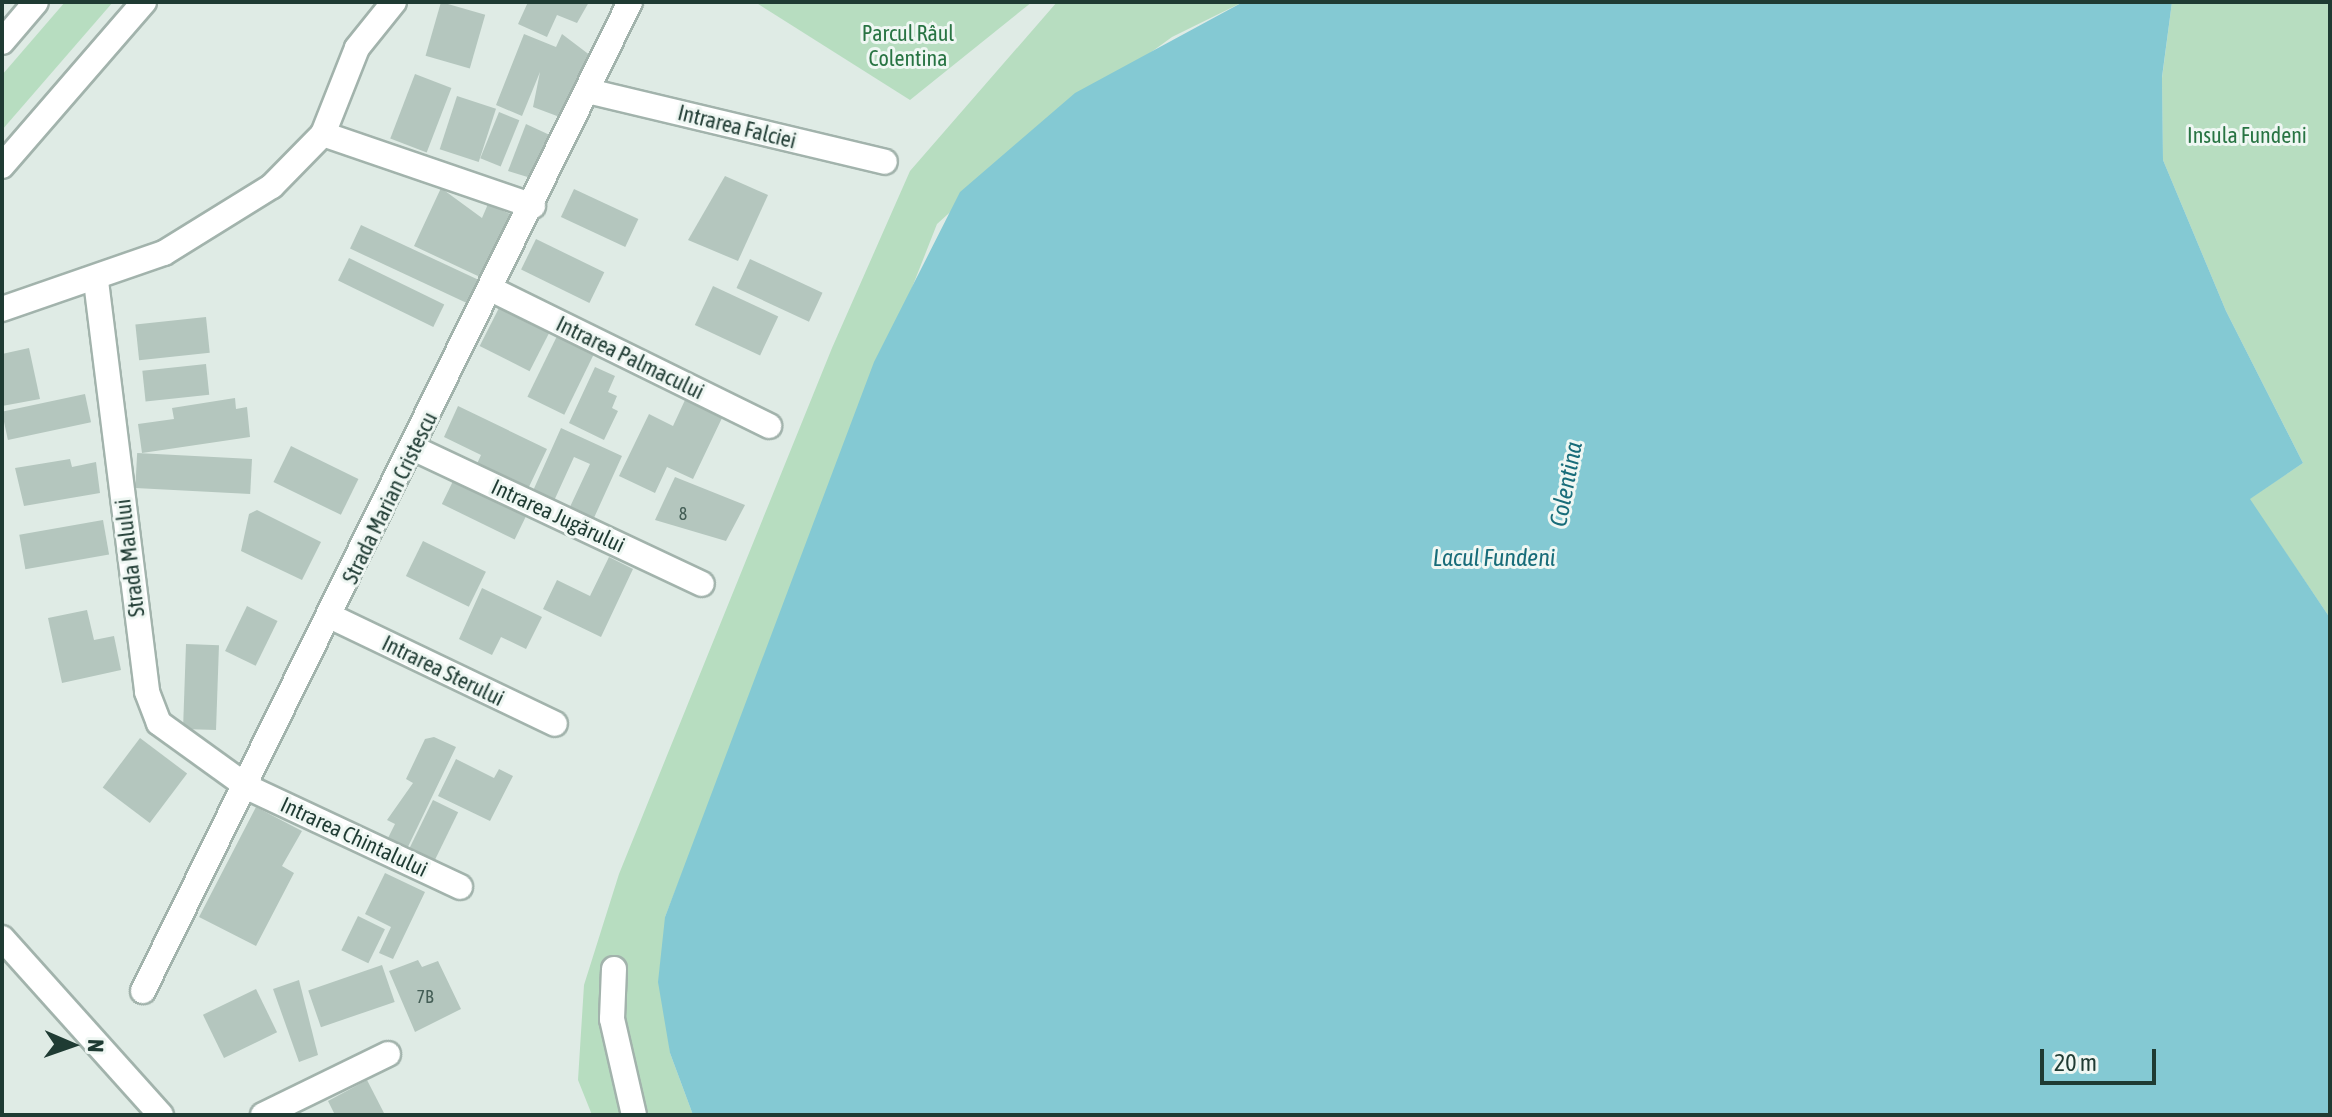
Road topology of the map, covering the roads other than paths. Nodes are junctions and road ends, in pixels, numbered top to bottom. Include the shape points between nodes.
1 (36, 2) edge
2 (144, 2) edge
3 (394, 2) edge
4 (630, 2) edge
5 (2, 42) edge
6 (588, 91) junction
7 (323, 134) junction
8 (885, 162) dead end
9 (2, 166) edge
10 (533, 206) junction
11 (96, 281) junction
12 (491, 289) junction
13 (2, 309) edge
14 (769, 426) dead end
15 (413, 448) junction
16 (702, 584) dead end
17 (332, 617) junction
18 (555, 724) dead end
19 (249, 788) junction
20 (460, 887) dead end
21 (2, 938) edge
22 (614, 969) dead end
23 (143, 991) dead end
24 (388, 1054) dead end
25 (161, 1115) edge
26 (263, 1115) edge
27 (634, 1115) edge

1 - 5 street
2 - 9 street
3 - 7 street via 357,48
4 - 6 street, Strada Marian Cristescu
6 - 8 street, Intrarea Falciei
6 - 10 street, Strada Marian Cristescu
7 - 10 street
7 - 11 street via 240,210
10 - 12 street, Strada Marian Cristescu
11 - 13 street
11 - 19 street, Strada Malului via 147,692 169,734
12 - 14 street, Intrarea Palmacului
12 - 15 street, Strada Marian Cristescu
15 - 16 street, Intrarea Jugărului
15 - 17 street, Strada Marian Cristescu
17 - 18 street, Intrarea Sterului
17 - 19 street, Strada Marian Cristescu
19 - 20 street, Intrarea Chintalului
19 - 23 street, Strada Marian Cristescu
21 - 25 street
22 - 27 street via 612,1019
24 - 26 street

